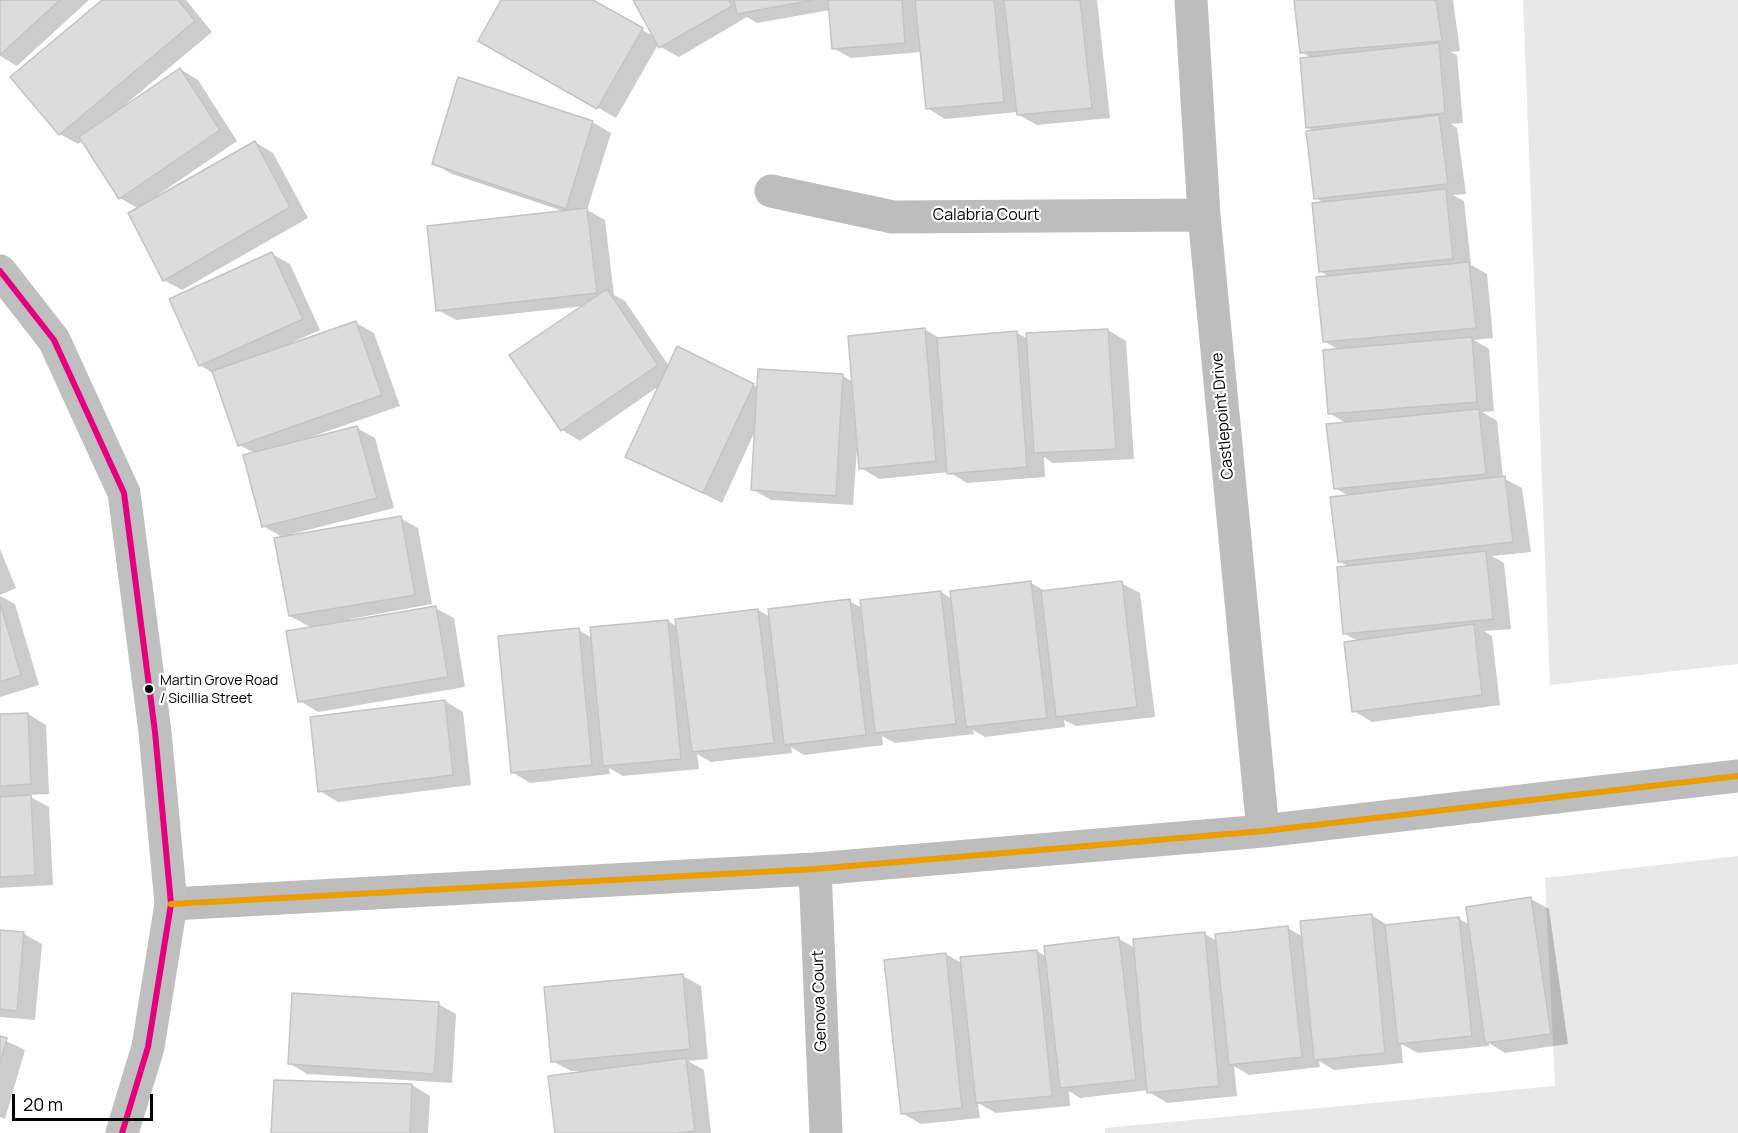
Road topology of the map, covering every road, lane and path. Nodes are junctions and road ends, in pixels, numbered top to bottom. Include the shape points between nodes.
1 (1191, 0) edge
2 (771, 191) dead end
3 (1204, 215) junction
4 (0, 271) edge
5 (1738, 776) edge
6 (1263, 831) junction
7 (814, 869) junction
8 (171, 904) junction
9 (122, 1133) edge
10 (826, 1133) edge

1 - 3 street, Castlepoint Drive
2 - 3 street, Calabria Court via 893,217
3 - 6 street, Castlepoint Drive
4 - 8 street via 54,340 124,493 155,732
5 - 6 street
6 - 7 street
7 - 8 street
7 - 10 street, Genova Court
8 - 9 street via 148,1047

